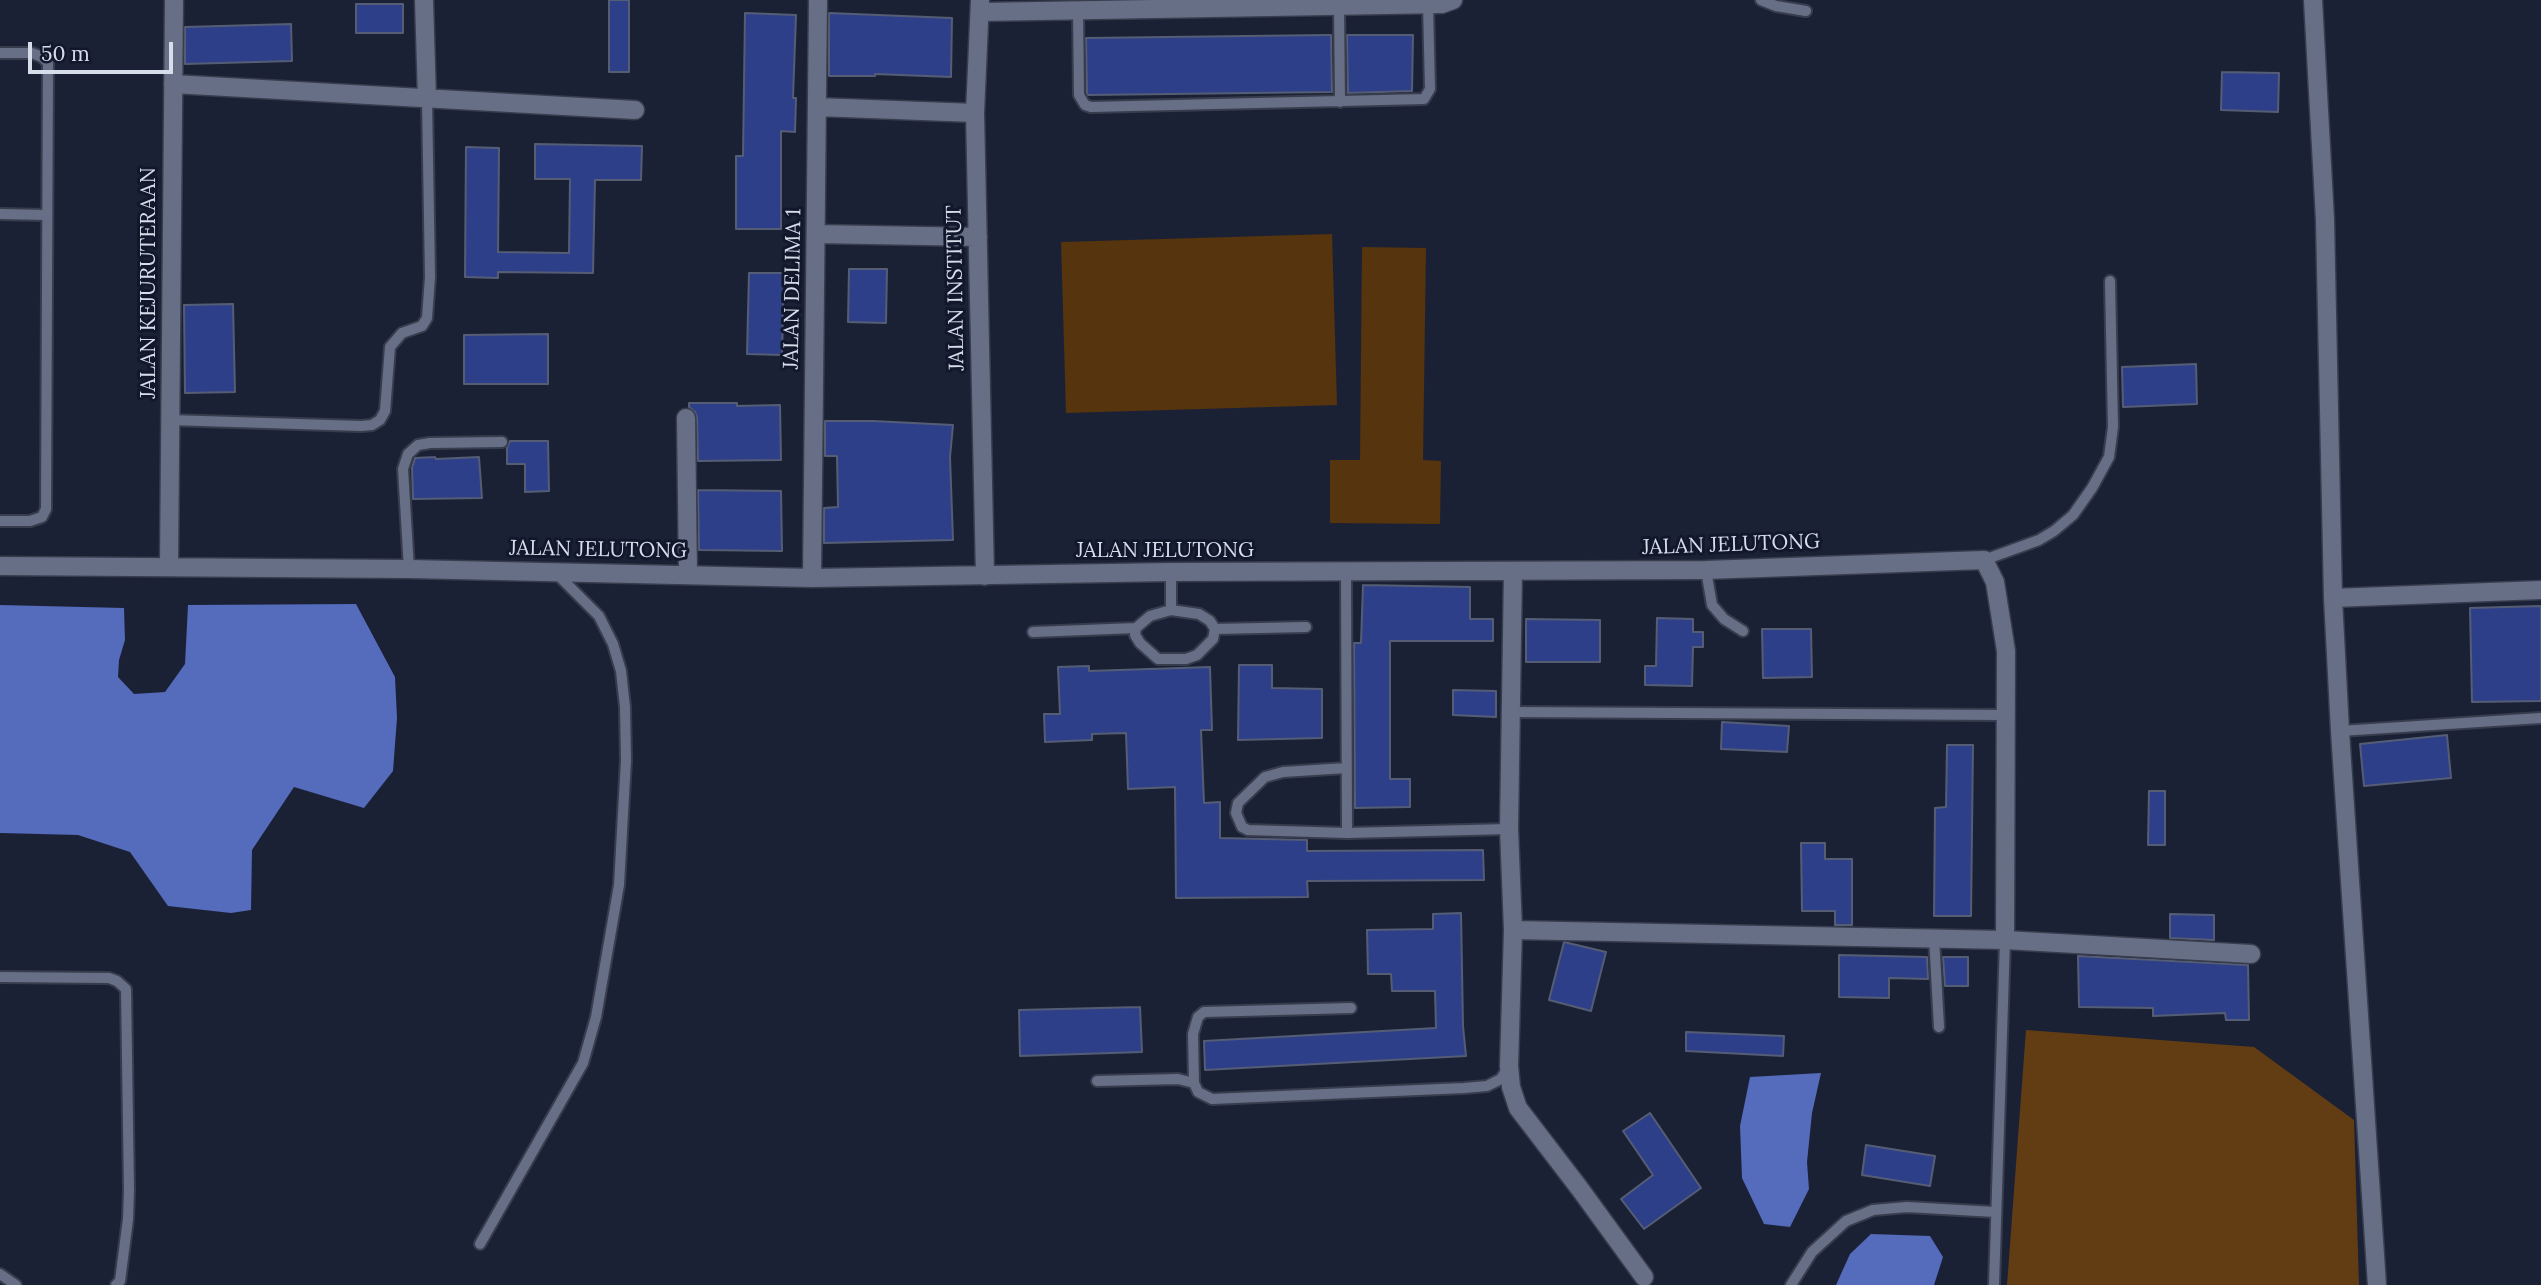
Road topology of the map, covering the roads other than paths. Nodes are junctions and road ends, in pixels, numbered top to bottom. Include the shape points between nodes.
1 (174, 0) edge
2 (425, 0) edge
3 (818, 0) edge
4 (1452, 0) edge
5 (1761, 0) edge
6 (2314, 0) edge
7 (1298, 3) edge
8 (1428, 4) junction
9 (1035, 5) edge
10 (1339, 5) junction
11 (980, 6) edge
12 (1078, 9) junction
13 (1805, 12) dead end
14 (0, 53) edge
15 (173, 84) junction
16 (427, 99) junction
17 (1340, 102) junction
18 (817, 107) junction
19 (635, 110) dead end
20 (975, 113) junction
21 (0, 214) edge
22 (47, 215) junction
23 (817, 234) junction
24 (978, 237) junction
25 (2110, 281) dead end
26 (687, 418) dead end
27 (170, 420) junction
28 (502, 442) dead end
29 (0, 521) edge
30 (1984, 559) junction
31 (0, 566) edge
32 (169, 566) junction
33 (410, 569) junction
34 (1706, 570) junction
35 (1513, 571) junction
36 (555, 572) junction
37 (1171, 572) junction
38 (1346, 573) junction
39 (688, 575) junction
40 (985, 576) junction
41 (812, 578) junction
42 (2541, 590) edge
43 (2333, 598) junction
44 (1171, 610) junction
45 (1306, 627) dead end
46 (1136, 628) junction
47 (1215, 629) junction
48 (1743, 631) dead end
49 (1033, 632) dead end
50 (1511, 712) junction
51 (2006, 715) junction
52 (2541, 718) edge
53 (2340, 731) junction
54 (1346, 768) junction
55 (1509, 829) junction
56 (1347, 833) junction
57 (1513, 930) junction
58 (1934, 937) junction
59 (2005, 940) junction
60 (2251, 954) dead end
61 (0, 977) edge
62 (1351, 1008) dead end
63 (1939, 1027) dead end
64 (1509, 1066) junction
65 (1097, 1081) dead end
66 (1194, 1083) junction
67 (1995, 1212) junction
68 (480, 1244) dead end
69 (0, 1274) edge
70 (1644, 1277) dead end
71 (16, 1285) edge
72 (116, 1285) edge
73 (1791, 1285) edge
74 (1994, 1285) edge
75 (2377, 1285) edge

1 - 15 street, JALAN KEJURUTERAAN
2 - 16 street
3 - 18 street, JALAN DELIMA 1
4 - 8 street
5 - 13 lane
6 - 43 street via 2325,220
7 - 10 street
7 - 12 street
8 - 10 street
8 - 17 lane via 1429,95 1418,101
9 - 11 street
9 - 12 street
10 - 17 lane
11 - 20 street, JALAN INSTITUT
12 - 17 lane via 1079,95 1085,106
14 - 22 lane via 32,53 48,63
15 - 16 street
15 - 27 street, JALAN KEJURUTERAAN
16 - 19 street
16 - 27 lane via 427,318 422,326 395,338 390,347 386,403 380,420 361,426
18 - 20 street
18 - 23 street, JALAN DELIMA 1
20 - 24 street, JALAN INSTITUT
21 - 22 lane
22 - 29 lane via 46,509 42,517 30,521
23 - 24 street via 921,243
23 - 41 street, JALAN DELIMA 1
24 - 40 street, JALAN INSTITUT
25 - 30 lane, JALAN JELUTONG via 2113,427 2109,457 2079,506 2054,531
26 - 39 street
27 - 32 street, JALAN KEJURUTERAAN
28 - 33 lane via 430,443 418,445 408,454 403,469
30 - 34 street, JALAN JELUTONG
30 - 51 street via 2000,605
31 - 32 street, JALAN JELUTONG
32 - 33 street, JALAN JELUTONG
33 - 36 street, JALAN JELUTONG
34 - 35 street, JALAN JELUTONG
34 - 48 lane via 1712,605
35 - 38 street, JALAN JELUTONG
35 - 50 street
36 - 39 street, JALAN JELUTONG
36 - 68 lane via 599,616 621,671 626,761 619,886 596,1017 583,1063
37 - 38 street, JALAN JELUTONG
37 - 40 street, JALAN JELUTONG
37 - 44 lane
38 - 54 lane
39 - 41 street, JALAN JELUTONG
40 - 41 street, JALAN JELUTONG
42 - 43 street
43 - 53 street
44 - 46 lane via 1158,612
44 - 47 lane via 1199,614
45 - 47 lane
46 - 47 lane via 1140,643 1158,659 1197,655 1213,639
46 - 49 lane
50 - 51 lane
50 - 55 street
51 - 59 street
52 - 53 lane
53 - 75 street
54 - 56 lane
54 - 56 lane via 1275,773 1265,777 1236,808 1242,827 1248,830
55 - 56 lane
55 - 57 street
57 - 58 street
57 - 64 street
58 - 59 street
58 - 63 lane
59 - 60 street
59 - 67 lane
61 - 72 lane via 109,978 126,989 129,1205
62 - 66 lane via 1204,1012 1193,1034
64 - 66 lane via 1501,1079 1486,1086 1451,1089 1212,1099 1198,1093
64 - 70 street via 1518,1108
65 - 66 lane via 1178,1079
67 - 73 lane via 1907,1207 1873,1210 1846,1221 1812,1252
67 - 74 lane
69 - 71 lane

